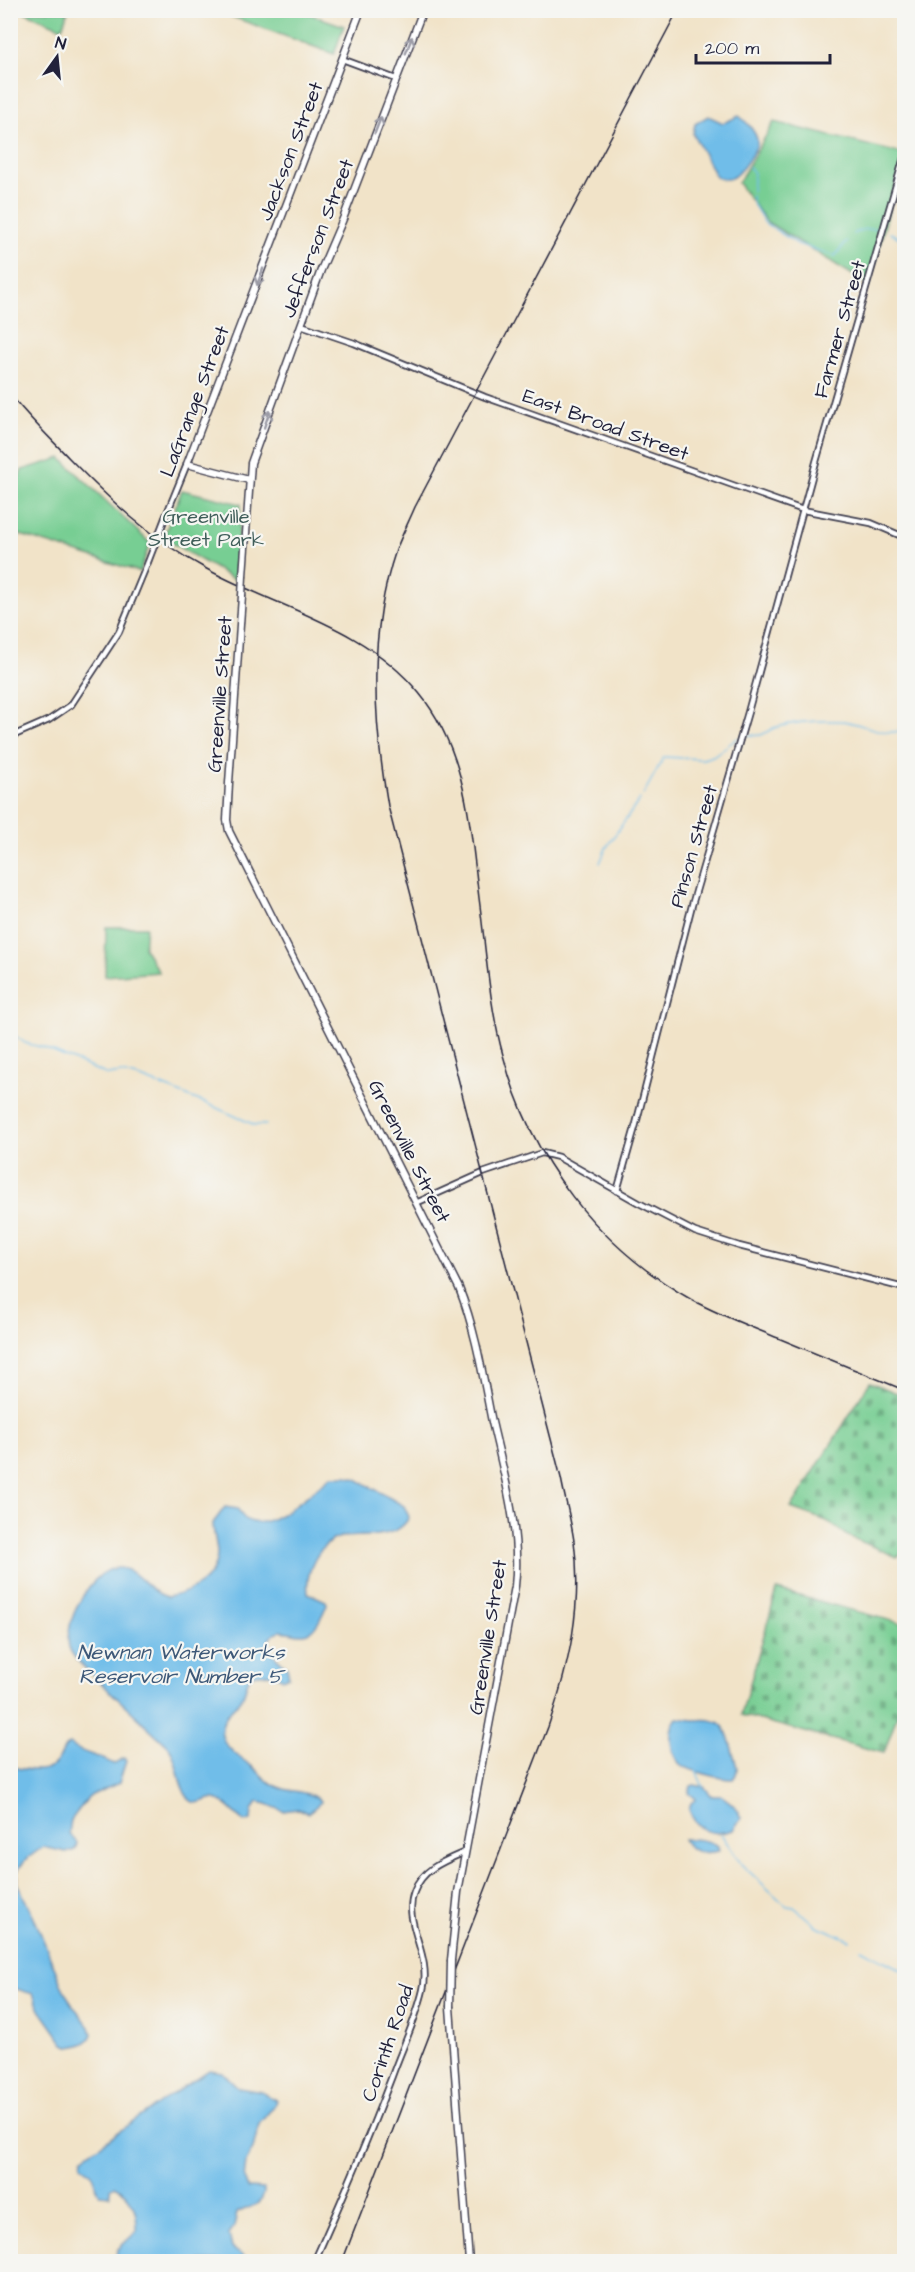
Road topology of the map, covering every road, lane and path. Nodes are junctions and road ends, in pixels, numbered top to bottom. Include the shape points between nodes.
1 (362, 10) edge
2 (423, 10) edge
3 (342, 59) junction
4 (396, 80) junction
5 (904, 157) edge
6 (250, 304) joint
7 (301, 325) junction
8 (251, 463) junction
9 (187, 464) junction
10 (241, 478) junction
11 (249, 480) junction
12 (803, 510) junction
13 (904, 537) edge
14 (10, 737) edge
15 (617, 1191) junction
16 (416, 1203) junction
17 (904, 1288) edge
18 (465, 1852) junction
19 (314, 2262) edge
20 (469, 2262) edge

1 - 3 main road, Jackson Street
4 -> 2 main road, Jefferson Street
3 - 4 street
3 -> 6 main road, Jackson Street
7 -> 4 main road, Jefferson Street
5 - 12 street, Farmer Street
6 - 9 main road, LaGrange Street
8 -> 7 main road, Jefferson Street
7 - 12 street, East Broad Street via 485,397
8 - 10 main road
8 - 11 main road, Jefferson Street
9 - 10 main road
9 - 14 street, LaGrange Street, bridge via 119,632 72,705
10 - 11 main road
11 - 16 main road, Greenville Street, bridge via 227,820
12 - 13 street, East Broad Street via 863,521
12 - 15 street, Pinson Street via 692,905
15 - 16 street via 558,1157 542,1153 483,1173
15 - 17 street via 673,1222 716,1239
16 - 18 main road, Greenville Street via 468,1310 517,1554 515,1586
18 - 19 street, Corinth Road via 433,1867 412,1895 411,1916 424,1961 423,1990 382,2104
18 - 20 main road, Greenville Street, bridge via 454,1917 450,2007

